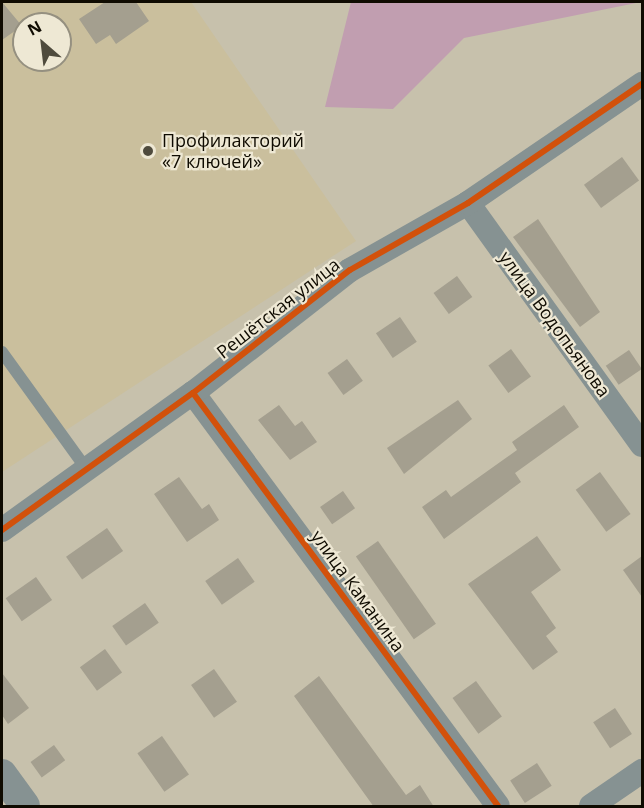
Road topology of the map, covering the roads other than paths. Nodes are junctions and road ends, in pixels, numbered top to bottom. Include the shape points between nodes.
1 (642, 84) edge
2 (468, 202) junction
3 (2, 352) edge
4 (193, 393) junction
5 (642, 445) edge
6 (87, 470) junction
7 (2, 530) edge
8 (642, 771) edge
9 (2, 774) edge
10 (25, 807) edge
11 (498, 807) edge
12 (591, 807) edge

1 - 2 street, Решётская улица
2 - 4 street, Решётская улица via 350,270
2 - 5 street, улица Водопьянова
3 - 6 lane
4 - 6 street, Решётская улица
4 - 11 street, улица Каманина
6 - 7 street, Решётская улица
8 - 12 street
9 - 10 street

